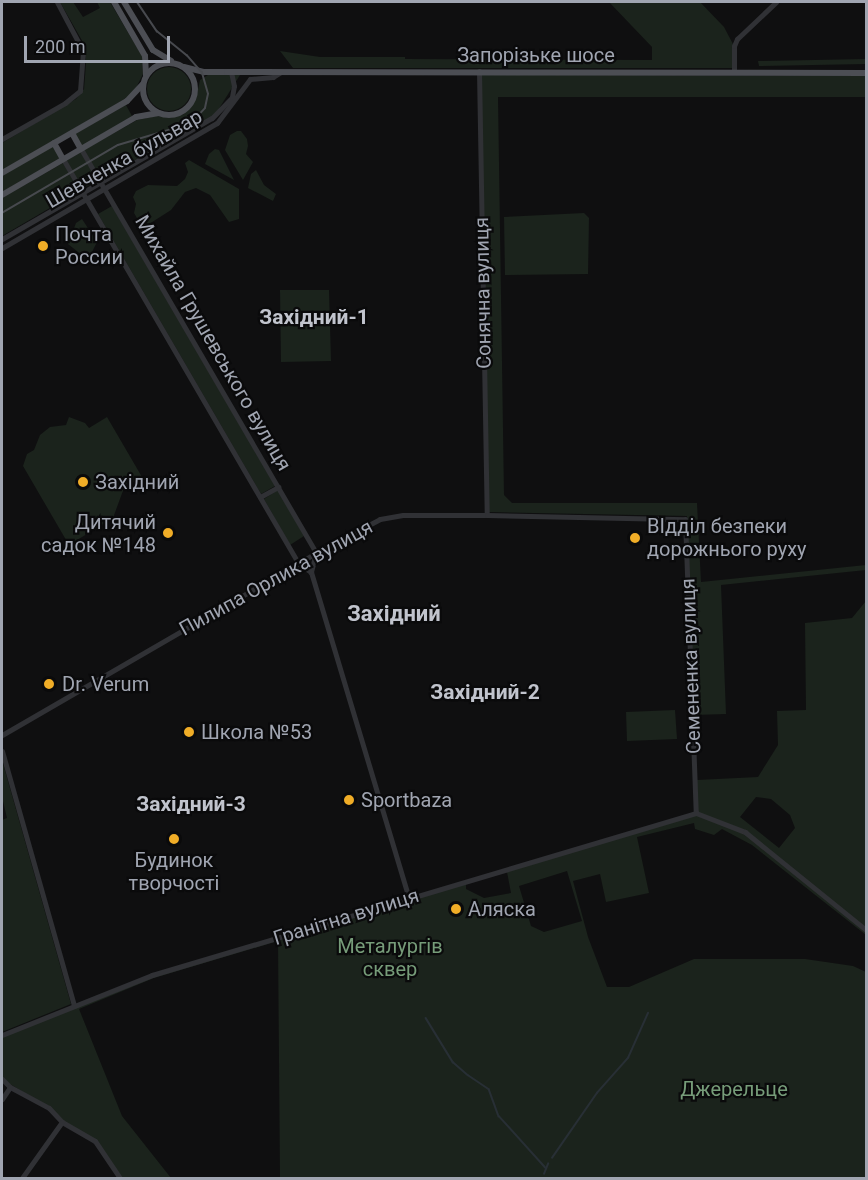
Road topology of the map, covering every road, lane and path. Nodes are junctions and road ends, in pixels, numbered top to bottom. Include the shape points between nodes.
1 (57, 2) edge
2 (114, 2) edge
3 (124, 2) edge
4 (776, 2) edge
5 (181, 66) junction
6 (204, 72) junction
7 (231, 72) junction
8 (281, 72) junction
9 (479, 72) junction
10 (734, 72) junction
11 (867, 73) edge
12 (146, 76) junction
13 (143, 84) junction
14 (195, 87) junction
15 (159, 113) junction
16 (72, 133) junction
17 (2, 140) edge
18 (54, 143) junction
19 (81, 149) junction
20 (63, 159) junction
21 (2, 173) edge
22 (100, 182) junction
23 (104, 189) junction
24 (82, 192) junction
25 (2, 195) edge
26 (86, 199) junction
27 (2, 239) edge
28 (2, 248) edge
29 (278, 487) junction
30 (260, 497) junction
31 (487, 515) junction
32 (685, 519) joint
33 (316, 553) junction
34 (298, 563) junction
35 (310, 572) junction
36 (2, 735) edge
37 (2, 751) edge
38 (696, 813) junction
39 (409, 898) junction
40 (867, 930) edge
41 (74, 1006) junction
42 (2, 1035) edge
43 (2, 1079) edge
44 (10, 1087) junction
45 (2, 1099) edge
46 (62, 1122) junction
47 (22, 1179) edge
48 (120, 1179) edge

1 - 17 street via 83,51 82,87 65,103
2 - 12 main road via 146,57
3 - 5 main road via 153,51
4 - 10 street via 737,39
5 - 6 main road, Запорізьке шосе
5 - 12 main road via 160,64
5 - 14 main road via 192,76
6 - 7 main road, Запорізьке шосе
6 - 14 main road
7 - 8 main road, Запорізьке шосе
7 - 22 street, Шевченка бульвар via 232,97 219,113
8 - 9 main road, Запорізьке шосе
8 - 23 street, Шевченка бульвар via 273,77 250,79 217,123
9 - 10 main road, Запорізьке шосе
9 - 31 street, Сонячна вулиця
10 - 11 main road, Запорізьке шосе
12 - 13 main road
13 - 15 main road via 146,102
13 - 16 main road via 130,99
14 - 15 main road via 185,109 172,115
15 - 19 main road, Шевченка бульвар via 136,117
16 - 18 main road
16 - 19 main road, Михайла Грушевського вулиця
18 - 20 main road, Михайла Грушевського вулиця
18 - 21 main road
19 - 20 main road, Шевченка бульвар
19 - 22 street, Михайла Грушевського вулиця
20 - 24 street, Михайла Грушевського вулиця
20 - 25 main road, Шевченка бульвар
22 - 23 street, Михайла Грушевського вулиця
22 - 24 street, Шевченка бульвар
23 - 26 street, Шевченка бульвар
23 - 29 street, Михайла Грушевського вулиця
24 - 26 street, Михайла Грушевського вулиця
24 - 27 street, Шевченка бульвар
26 - 28 street, Шевченка бульвар
26 - 30 street, Михайла Грушевського вулиця
29 - 30 street
29 - 33 street, Михайла Грушевського вулиця
30 - 34 street, Михайла Грушевського вулиця
31 - 32 street, Пилипа Орлика вулиця
31 - 33 street, Пилипа Орлика вулиця via 386,517
32 - 38 street, Семененка вулиця
33 - 34 street, Пилипа Орлика вулиця
33 - 35 street
34 - 35 street, Михайла Грушевського вулиця
34 - 36 street, Пилипа Орлика вулиця
35 - 39 street
37 - 41 street
38 - 39 street, Гранітна вулиця
38 - 40 street via 745,832
39 - 41 street, Гранітна вулиця via 152,975
41 - 42 street, Гранітна вулиця
43 - 44 street
44 - 45 street
44 - 46 street via 49,1108
46 - 47 street
46 - 48 street via 101,1147

